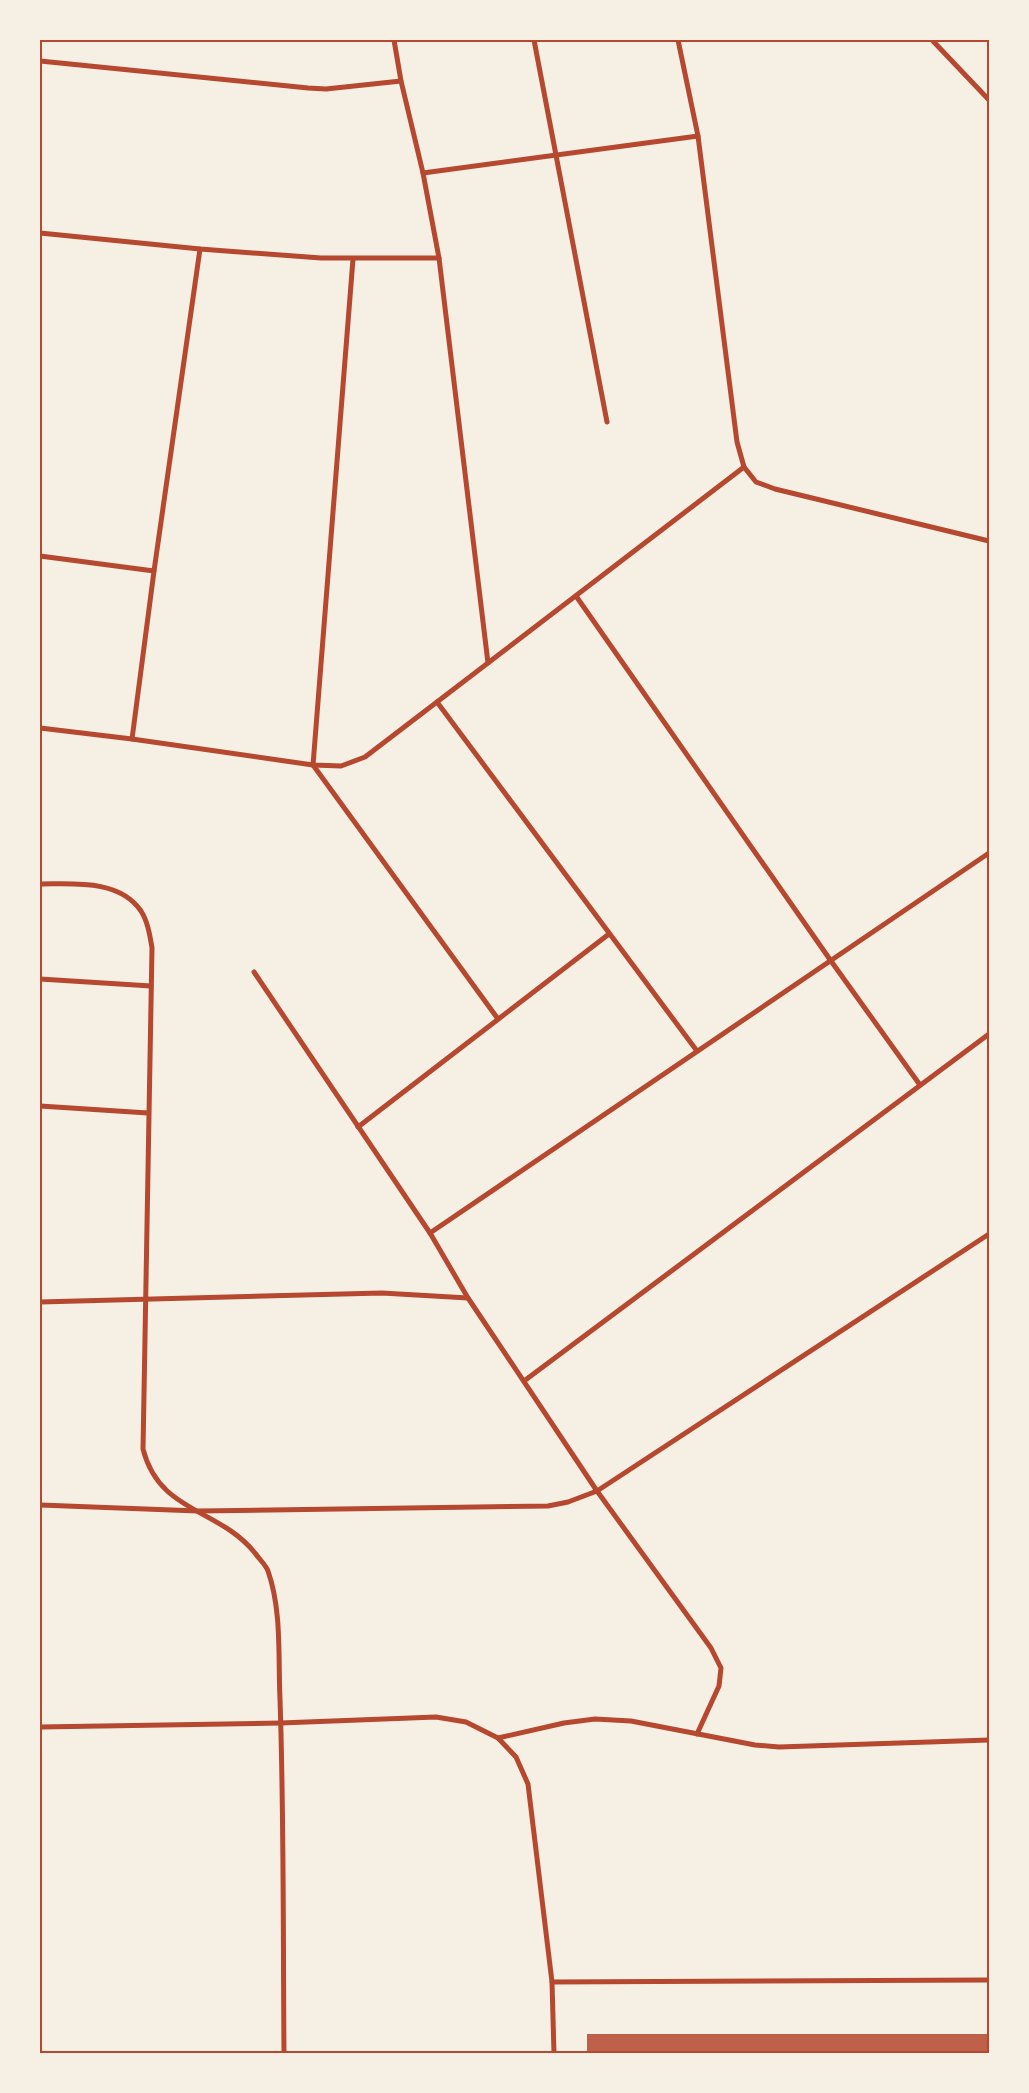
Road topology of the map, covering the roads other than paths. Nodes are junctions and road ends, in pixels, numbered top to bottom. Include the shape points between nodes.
1 (394, 40) edge
2 (534, 40) edge
3 (678, 40) edge
4 (932, 40) edge
5 (40, 61) edge
6 (401, 81) junction
7 (989, 100) edge
8 (698, 136) junction
9 (555, 154) junction
10 (423, 173) junction
11 (40, 233) edge
12 (200, 249) junction
13 (439, 258) junction
14 (353, 259) junction
15 (607, 422) dead end
16 (744, 467) junction
17 (989, 541) edge
18 (40, 556) edge
19 (154, 571) junction
20 (576, 596) junction
21 (488, 663) junction
22 (437, 702) junction
23 (40, 728) edge
24 (132, 739) junction
25 (313, 765) junction
26 (989, 853) edge
27 (40, 884) edge
28 (609, 934) junction
29 (830, 961) junction
30 (254, 972) dead end
31 (40, 979) edge
32 (151, 986) junction
33 (498, 1019) junction
34 (989, 1034) edge
35 (697, 1051) junction
36 (920, 1085) junction
37 (40, 1106) edge
38 (148, 1112) junction
39 (358, 1127) junction
40 (430, 1233) junction
41 (989, 1234) edge
42 (468, 1298) junction
43 (144, 1300) junction
44 (40, 1302) edge
45 (524, 1382) junction
46 (597, 1491) junction
47 (40, 1505) edge
48 (198, 1512) junction
49 (281, 1723) junction
50 (40, 1727) edge
51 (697, 1734) junction
52 (498, 1738) junction
53 (989, 1740) edge
54 (989, 1980) edge
55 (552, 1982) junction
56 (284, 2053) edge
57 (554, 2053) edge

1 - 6 street
2 - 9 street
3 - 8 street
4 - 7 street
5 - 6 street via 326,89
6 - 10 street
8 - 9 street
8 - 16 street via 737,442
9 - 10 street
9 - 15 street
10 - 13 street
11 - 12 street
12 - 14 street
12 - 19 street
13 - 14 street
13 - 21 street
14 - 25 street
16 - 17 street via 756,482 775,489
16 - 20 street
18 - 19 street
19 - 24 street
20 - 21 street
20 - 29 street
21 - 22 street
22 - 25 street via 365,757 341,766
22 - 28 street
23 - 24 street
24 - 25 street
25 - 33 street
26 - 29 street
27 - 32 street via 90,884 123,896 140,910 148,926 152,948
28 - 33 street
28 - 35 street
29 - 35 street
29 - 36 street
30 - 39 street
31 - 32 street
32 - 38 street
33 - 39 street
34 - 36 street
35 - 40 street
36 - 45 street
37 - 38 street
38 - 43 street
39 - 40 street
40 - 42 street
41 - 46 street
42 - 43 street via 382,1293
42 - 45 street
43 - 44 street
43 - 48 street via 143,1449 147,1466 160,1486
45 - 46 street
46 - 48 street via 548,1506
46 - 51 street via 711,1648 721,1668 719,1686
47 - 48 street
48 - 49 street via 246,1542 268,1569 276,1599
49 - 50 street
49 - 52 street via 436,1717 466,1722
49 - 56 street
51 - 52 street via 631,1721 596,1720 564,1723
51 - 53 street via 779,1747
52 - 55 street via 516,1757 528,1784
54 - 55 street
55 - 57 street

